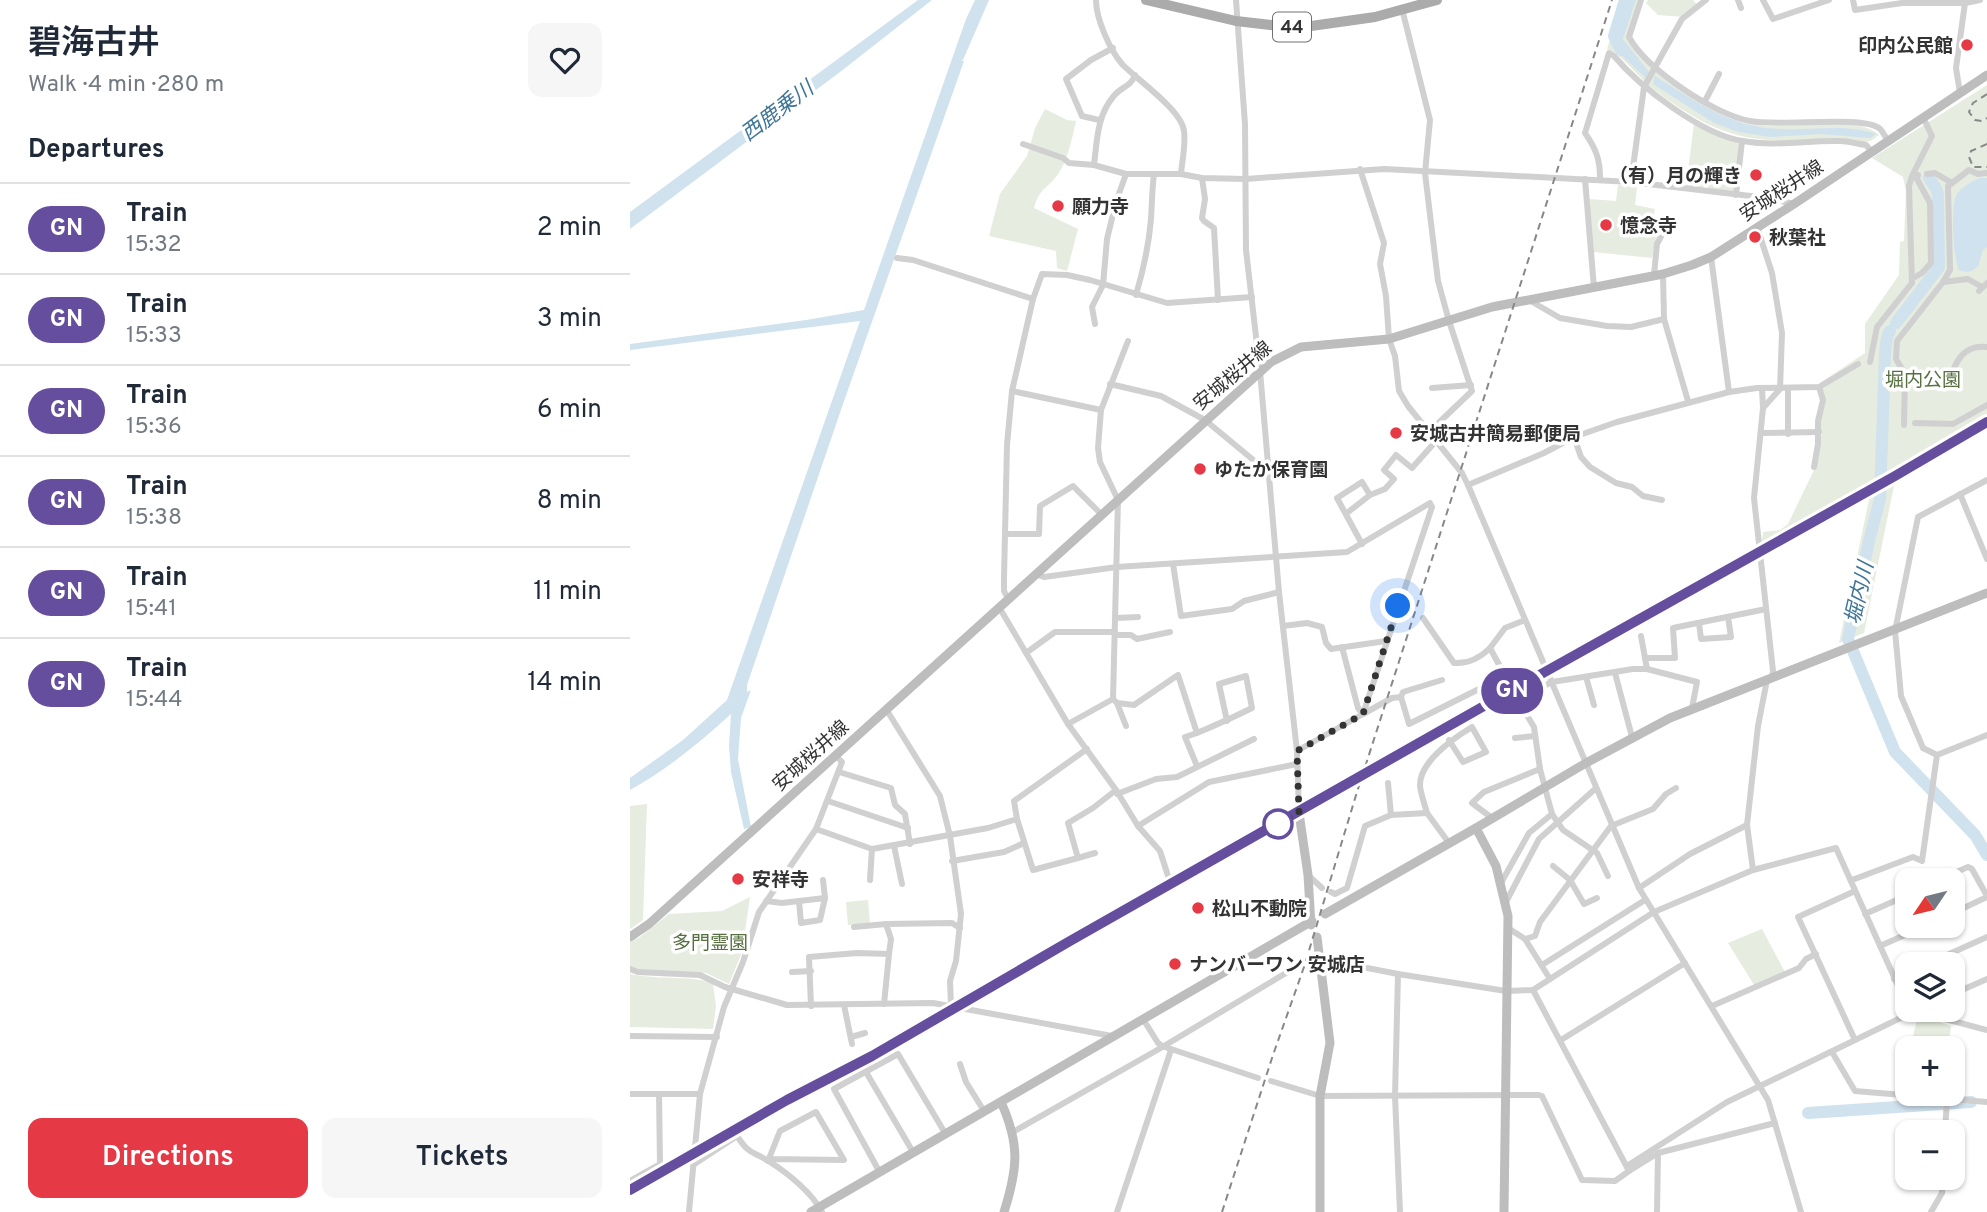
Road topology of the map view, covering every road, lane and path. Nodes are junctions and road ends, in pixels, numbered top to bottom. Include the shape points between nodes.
1 (1096, 0) edge
2 (1146, 0) edge
3 (1236, 0) edge
4 (1437, 0) edge
5 (1641, 0) edge
6 (1706, 0) edge
7 (1738, 0) edge
8 (1762, 0) edge
9 (1829, 0) edge
10 (1853, 0) edge
11 (1981, 0) edge
12 (1928, 1) edge
13 (1965, 3) junction
14 (1987, 4) edge
15 (1741, 8) dead end
16 (1402, 9) junction
17 (1236, 21) junction
18 (1113, 48) junction
19 (1655, 68) junction
20 (1719, 74) dead end
21 (1135, 75) junction
22 (1987, 75) edge
23 (1644, 87) junction
24 (1960, 93) junction
25 (1704, 101) junction
26 (1923, 117) junction
27 (1099, 120) junction
28 (1742, 141) junction
29 (1888, 141) junction
30 (1023, 144) dead end
31 (1872, 152) junction
32 (1094, 165) junction
33 (1360, 169) junction
34 (1425, 173) junction
35 (1987, 173) edge
36 (1126, 174) junction
37 (1154, 174) junction
38 (1181, 174) junction
39 (1927, 174) dead end
40 (1918, 175) dead end
41 (1202, 178) junction
42 (1246, 178) junction
43 (1600, 178) dead end
44 (1585, 179) junction
45 (1631, 182) junction
46 (1952, 183) junction
47 (1736, 195) junction
48 (1794, 204) junction
49 (1666, 227) dead end
50 (1757, 227) junction
51 (1711, 257) junction
52 (897, 258) dead end
53 (1950, 270) junction
54 (1659, 274) junction
55 (1915, 277) dead end
56 (1958, 280) junction
57 (1943, 282) junction
58 (1103, 285) junction
59 (1983, 287) edge
60 (1594, 288) junction
61 (1136, 295) junction
62 (1252, 297) junction
63 (1032, 299) junction
64 (1218, 300) junction
65 (1529, 300) junction
66 (1664, 319) junction
67 (1449, 321) junction
68 (1096, 324) dead end
69 (1389, 339) junction
70 (1128, 341) dead end
71 (1987, 346) edge
72 (1870, 362) dead end
73 (1858, 364) dead end
74 (1260, 371) junction
75 (1950, 381) dead end
76 (1110, 384) junction
77 (1471, 385) junction
78 (1819, 387) junction
79 (1432, 388) dead end
80 (1762, 388) junction
81 (1784, 388) junction
82 (1012, 391) junction
83 (1729, 392) junction
84 (1688, 401) junction
85 (1987, 405) edge
86 (1763, 408) junction
87 (1101, 410) junction
88 (1905, 410) junction
89 (1205, 420) junction
90 (1904, 425) dead end
91 (1429, 432) junction
92 (1819, 432) junction
93 (1762, 433) junction
94 (1788, 434) junction
95 (1574, 437) junction
96 (1436, 441) junction
97 (1814, 467) dead end
98 (1269, 473) junction
99 (1987, 481) edge
100 (1468, 485) junction
101 (1960, 494) junction
102 (1370, 495) junction
103 (1118, 500) junction
104 (1662, 500) dead end
105 (1347, 513) junction
106 (1101, 514) junction
107 (1005, 534) junction
108 (1362, 544) junction
109 (1276, 556) junction
110 (1987, 559) edge
111 (1173, 564) junction
112 (1117, 567) junction
113 (1036, 574) junction
114 (1279, 592) junction
115 (1987, 593) edge
116 (1008, 599) junction
117 (999, 607) junction
118 (1766, 609) junction
119 (1138, 617) dead end
120 (1728, 617) junction
121 (1116, 618) junction
122 (1423, 618) dead end
123 (1525, 620) junction
124 (1699, 622) junction
125 (1283, 626) junction
126 (1895, 631) junction
127 (1170, 632) dead end
128 (1115, 633) junction
129 (1641, 636) dead end
130 (1386, 641) junction
131 (1342, 647) junction
132 (1490, 648) junction
133 (1026, 653) junction
134 (1645, 658) junction
135 (1647, 669) junction
136 (1615, 674) junction
137 (1505, 676) junction
138 (1586, 677) junction
139 (1442, 680) dead end
140 (1769, 680) junction
141 (1552, 682) junction
142 (1510, 685) dead end
143 (1401, 697) junction
144 (1115, 701) junction
145 (1594, 705) dead end
146 (1692, 708) junction
147 (886, 709) junction
148 (1363, 714) junction
149 (1227, 721) junction
150 (1068, 724) junction
151 (1126, 726) dead end
152 (1197, 733) junction
153 (1987, 735) edge
154 (1535, 736) junction
155 (1632, 737) junction
156 (1515, 738) dead end
157 (1254, 739) dead end
158 (1449, 740) junction
159 (1087, 749) junction
160 (1297, 751) junction
161 (1937, 755) junction
162 (836, 756) junction
163 (1586, 763) junction
164 (1297, 764) junction
165 (1197, 766) junction
166 (1541, 769) junction
167 (839, 772) junction
168 (1388, 783) dead end
169 (1545, 788) junction
170 (1676, 788) dead end
171 (1595, 789) junction
172 (1117, 792) junction
173 (828, 802) junction
174 (1299, 813) joint
175 (1427, 813) junction
176 (1552, 814) junction
177 (1391, 815) junction
178 (1492, 818) junction
179 (1017, 819) junction
180 (1558, 824) junction
181 (1611, 825) junction
182 (1747, 825) junction
183 (1138, 826) junction
184 (908, 828) junction
185 (1476, 828) junction
186 (816, 829) junction
187 (950, 836) junction
188 (1024, 843) junction
189 (1449, 843) junction
190 (910, 844) junction
191 (894, 846) junction
192 (872, 849) junction
193 (1592, 849) junction
194 (1095, 853) dead end
195 (1078, 858) junction
196 (952, 861) junction
197 (1553, 866) dead end
198 (1965, 868) edge
199 (1753, 870) junction
200 (1308, 875) junction
201 (1608, 876) dead end
202 (1169, 879) dead end
203 (823, 880) dead end
204 (870, 880) dead end
205 (1570, 880) junction
206 (1852, 880) junction
207 (1501, 883) junction
208 (902, 884) dead end
209 (1322, 888) dead end
210 (1639, 888) junction
211 (1855, 891) junction
212 (1331, 892) dead end
213 (1987, 896) edge
214 (825, 898) junction
215 (1597, 898) dead end
216 (1645, 900) junction
217 (766, 901) junction
218 (799, 901) junction
219 (1895, 901) edge
220 (1506, 902) junction
221 (1965, 907) edge
222 (1654, 912) junction
223 (1325, 914) dead end
224 (1865, 914) junction
225 (886, 924) junction
226 (854, 927) dead end
227 (960, 928) junction
228 (1508, 928) junction
229 (1317, 936) dead end
230 (630, 937) edge
231 (1987, 937) edge
232 (1898, 938) edge
233 (1525, 939) junction
234 (1880, 946) junction
235 (1954, 952) edge
236 (889, 954) junction
237 (1816, 954) junction
238 (1321, 958) junction
239 (1685, 964) junction
240 (1542, 965) junction
241 (630, 970) edge
242 (811, 971) junction
243 (792, 972) dead end
244 (1286, 973) dead end
245 (1398, 974) junction
246 (1550, 979) junction
247 (1895, 979) edge
248 (1987, 979) edge
249 (731, 988) junction
250 (1965, 989) edge
251 (1533, 990) junction
252 (1506, 991) junction
253 (884, 1004) junction
254 (844, 1005) junction
255 (811, 1006) junction
256 (951, 1006) junction
257 (1712, 1006) junction
258 (1143, 1019) junction
259 (1895, 1019) edge
260 (1957, 1022) edge
261 (1987, 1030) edge
262 (866, 1033) dead end
263 (630, 1036) edge
264 (1115, 1036) junction
265 (717, 1037) junction
266 (1560, 1040) junction
267 (1855, 1040) junction
268 (1163, 1046) junction
269 (1171, 1049) junction
270 (1832, 1052) junction
271 (960, 1064) dead end
272 (866, 1072) junction
273 (1258, 1077) dead end
274 (1271, 1081) dead end
275 (1761, 1085) junction
276 (630, 1094) edge
277 (659, 1094) junction
278 (700, 1094) junction
279 (1895, 1094) edge
280 (1505, 1095) junction
281 (1320, 1096) junction
282 (1395, 1096) junction
283 (1965, 1100) edge
284 (1001, 1101) junction
285 (1987, 1102) edge
286 (984, 1111) junction
287 (1775, 1123) junction
288 (1013, 1132) junction
289 (945, 1133) junction
290 (913, 1152) junction
291 (1658, 1153) junction
292 (769, 1160) junction
293 (693, 1165) junction
294 (1628, 1169) junction
295 (879, 1171) junction
296 (630, 1181) edge
297 (1942, 1190) edge
298 (818, 1210) edge
299 (689, 1212) edge
300 (1004, 1212) edge
301 (1117, 1212) edge
302 (1320, 1212) edge
303 (1400, 1212) edge
304 (1504, 1212) edge
305 (1657, 1212) edge
306 (1801, 1212) edge
307 (1930, 1212) edge

1 - 18 street
2 - 17 main road, 44
3 - 17 street
4 - 16 main road, 44
5 - 19 street via 1629,37
6 - 19 street via 1682,19
7 - 15 street
8 - 9 street via 1773,19
10 - 12 street via 1856,10
11 - 13 street
11 - 14 street
12 - 13 street
13 - 24 street via 1956,68
16 - 17 main road, 44 via 1297,28
16 - 34 street via 1430,120
17 - 42 street
18 - 21 street
18 - 27 street via 1066,79 1082,116
19 - 23 street
19 - 25 street
20 - 25 street
21 - 27 street via 1132,83 1115,94
21 - 38 street via 1157,94 1184,130
22 - 24 street, 安城桜井線
23 - 28 street via 1696,122
23 - 43 street via 1609,53 1585,132 1598,152
23 - 45 street
24 - 26 street, 安城桜井線
25 - 29 street via 1749,121 1871,124
26 - 29 street, 安城桜井線
26 - 72 street via 1932,136 1909,186 1912,283 1877,327
27 - 32 street
28 - 31 street via 1840,141 1866,145
28 - 47 street
29 - 31 street, 安城桜井線
30 - 32 street via 1069,163
31 - 48 street, 安城桜井線
32 - 36 street
33 - 34 street
33 - 42 street
33 - 69 street via 1384,243 1380,264
34 - 44 street
34 - 67 street via 1438,281
35 - 46 street via 1969,170
36 - 37 street
36 - 58 street via 1107,239
37 - 38 street
37 - 61 street via 1151,221
38 - 41 street
39 - 46 street via 1935,173
40 - 55 street via 1930,203 1932,264
41 - 42 street
41 - 64 street via 1202,218 1214,228
42 - 62 street via 1246,250
44 - 45 street
44 - 60 street
45 - 47 street
46 - 53 street via 1948,186
47 - 48 street
48 - 50 street, 安城桜井線
49 - 54 street via 1657,244
50 - 51 street, 安城桜井線
50 - 81 street via 1772,272 1782,333
51 - 54 street, 安城桜井線
51 - 83 street
52 - 63 street
53 - 56 street
53 - 57 street
54 - 60 street, 安城桜井線
54 - 66 street
56 - 57 street
56 - 59 street via 1968,279
57 - 88 street via 1897,341 1896,359 1905,374
58 - 61 street
58 - 63 street via 1068,275 1042,274
58 - 68 street via 1092,307
60 - 65 street, 安城桜井線
61 - 64 street via 1167,303
62 - 64 street
62 - 74 street
63 - 82 street
65 - 66 street via 1560,317 1607,327
65 - 67 street, 安城桜井線
66 - 84 street
67 - 69 street, 安城桜井線
67 - 77 street
69 - 74 street, 安城桜井線 via 1301,347
69 - 91 street via 1399,391
70 - 76 street
71 - 75 street via 1962,354
73 - 78 street
74 - 89 street, 安城桜井線
74 - 98 street
76 - 87 street
76 - 89 street via 1161,396
77 - 79 street
77 - 91 street via 1472,391
78 - 81 street
78 - 92 street via 1823,400
80 - 81 street
80 - 83 street
80 - 86 street
81 - 86 street
81 - 94 street
82 - 87 street
82 - 107 street
83 - 84 street
84 - 95 street
85 - 88 street via 1953,424 1914,423
86 - 93 street
87 - 103 street via 1100,461
88 - 90 street
89 - 98 street
89 - 103 street, 安城桜井線
91 - 96 street
92 - 94 street
92 - 97 street
93 - 94 street
93 - 118 street via 1754,498
95 - 100 street
95 - 104 street via 1590,467 1643,496
96 - 100 street
96 - 102 street via 1412,468 1396,456 1384,470 1394,479
98 - 109 street
99 - 101 street
100 - 123 street
101 - 110 street
101 - 126 street via 1918,517
102 - 105 street
102 - 105 street via 1362,482 1337,498
103 - 106 street, 安城桜井線
103 - 112 street
105 - 108 street
106 - 107 street via 1073,485 1041,506 1039,534
106 - 113 street, 安城桜井線
107 - 116 street via 1004,591
108 - 109 street via 1347,552
108 - 130 street via 1431,505
109 - 111 street
109 - 114 street
111 - 112 street
111 - 114 street via 1181,616 1232,609
112 - 113 street via 1044,577
112 - 121 street
113 - 116 street, 安城桜井線
114 - 125 street
115 - 126 street
116 - 117 street, 安城桜井線
117 - 133 street
117 - 147 street, 安城桜井線
118 - 120 street
118 - 140 street via 1773,671
119 - 121 street
120 - 124 street
120 - 124 street via 1731,637 1702,639
121 - 128 street
122 - 132 street via 1454,663 1465,664
123 - 132 street via 1505,628
123 - 141 street
124 - 134 street via 1674,628 1675,659
125 - 131 street via 1307,623 1322,627 1331,649
125 - 160 street
126 - 140 street
126 - 161 street via 1900,696 1923,748
127 - 128 street via 1137,639
128 - 133 street via 1055,632
128 - 144 street
129 - 134 street
130 - 131 street
130 - 148 street
131 - 148 street
132 - 137 street
133 - 150 street
134 - 135 street
135 - 136 street
135 - 146 street via 1697,682
136 - 138 street
136 - 155 street
137 - 142 street
137 - 143 street via 1409,724
138 - 141 street
138 - 145 street
139 - 143 street via 1403,692
140 - 146 street
140 - 182 street via 1758,726
141 - 154 street via 1517,699
141 - 163 street
143 - 148 street
144 - 150 street
144 - 151 street
144 - 152 street via 1134,705 1178,675
146 - 155 street
147 - 162 street, 安城桜井線
147 - 187 street via 940,796
148 - 160 street
149 - 149 street via 1252,709 1247,676 1219,684
149 - 152 street
150 - 159 street
152 - 165 street via 1185,737
153 - 161 street
154 - 156 street
154 - 166 street
155 - 163 street
157 - 165 street
158 - 158 street via 1472,727 1486,752 1463,762
158 - 175 street via 1422,772 1420,786
159 - 172 street
159 - 179 street via 1014,801
160 - 164 street
161 - 206 street via 1922,861 1913,857
162 - 167 street via 842,762
162 - 230 street, 安城桜井線
163 - 169 street
163 - 171 street
164 - 174 street
164 - 183 street via 1209,782
165 - 172 street via 1177,777
166 - 169 street
166 - 178 street via 1483,792 1472,803
167 - 173 street
167 - 184 street via 891,788
168 - 177 street
169 - 176 street
169 - 178 street
170 - 181 street via 1653,809
171 - 180 street
171 - 181 street
172 - 183 street
172 - 195 street via 1068,823
173 - 184 street
173 - 186 street
174 - 200 street
175 - 177 street
175 - 189 street
176 - 180 street
176 - 207 street via 1529,833
177 - 212 street via 1365,826 1347,888
178 - 185 street
179 - 187 street
179 - 188 street
180 - 193 street
180 - 220 street via 1539,839
181 - 193 street
181 - 210 street
182 - 199 street
182 - 210 street via 1690,854
183 - 202 street via 1160,851
184 - 190 street
185 - 189 street
185 - 207 street
186 - 192 street
186 - 217 street
187 - 190 street
187 - 196 street
188 - 195 street via 1033,870
188 - 196 street via 1004,852
189 - 223 street
190 - 191 street
191 - 192 street
191 - 208 street
192 - 204 street
193 - 201 street
193 - 205 street
194 - 195 street
196 - 227 street
197 - 205 street
198 - 213 street via 1972,869
199 - 206 street via 1836,848
199 - 222 street
200 - 209 street
200 - 258 street via 1311,922
203 - 214 street
205 - 215 street via 1584,904
205 - 233 street via 1535,936
206 - 211 street
207 - 220 street
210 - 216 street
211 - 224 street
211 - 237 street via 1798,917
213 - 221 street
214 - 218 street
214 - 218 street via 820,920 801,922
216 - 222 street
216 - 240 street
217 - 218 street
217 - 249 street
219 - 224 street
220 - 228 street
222 - 239 street
222 - 246 street
224 - 234 street
225 - 226 street
225 - 227 street via 952,923
225 - 236 street
227 - 256 street via 950,981
228 - 233 street
228 - 252 street
229 - 238 street
231 - 235 street
232 - 234 street
233 - 240 street
234 - 247 street
236 - 242 street via 809,957
236 - 253 street
237 - 257 street via 1798,968
237 - 267 street
238 - 245 street
238 - 281 street via 1330,1043
239 - 257 street
239 - 266 street
240 - 246 street
241 - 249 street via 700,975
242 - 243 street
242 - 255 street
244 - 268 street
245 - 252 street
245 - 282 street
246 - 251 street
248 - 250 street
249 - 255 street via 787,1005
249 - 265 street
251 - 252 street
251 - 266 street
252 - 280 street
253 - 254 street
253 - 256 street
254 - 255 street
254 - 262 street via 852,1040
256 - 264 street
257 - 275 street
258 - 264 street
258 - 268 street
259 - 267 street
260 - 261 street
263 - 265 street
264 - 284 street
265 - 278 street
266 - 294 street
267 - 270 street
268 - 269 street
268 - 288 street
269 - 273 street
269 - 301 street
270 - 275 street
270 - 279 street via 1855,1091
271 - 286 street
272 - 289 street via 898,1054
272 - 290 street
272 - 295 street via 834,1089
274 - 281 street
275 - 287 street
275 - 294 street via 1718,1107
276 - 277 street
277 - 278 street
277 - 296 street via 660,1164
278 - 293 street
280 - 282 street
280 - 294 street via 1542,1096 1582,1180 1615,1181
280 - 304 street
281 - 282 street
281 - 302 street
282 - 303 street
283 - 285 street
284 - 286 street
284 - 288 street
286 - 289 street
287 - 291 street
287 - 306 street
288 - 300 street via 1016,1167
289 - 290 street
290 - 295 street
291 - 294 street
291 - 305 street
292 - 292 street via 780,1131 816,1112 844,1160
292 - 293 street via 748,1152 737,1136
292 - 298 street
293 - 299 street
295 - 298 street
297 - 307 street

